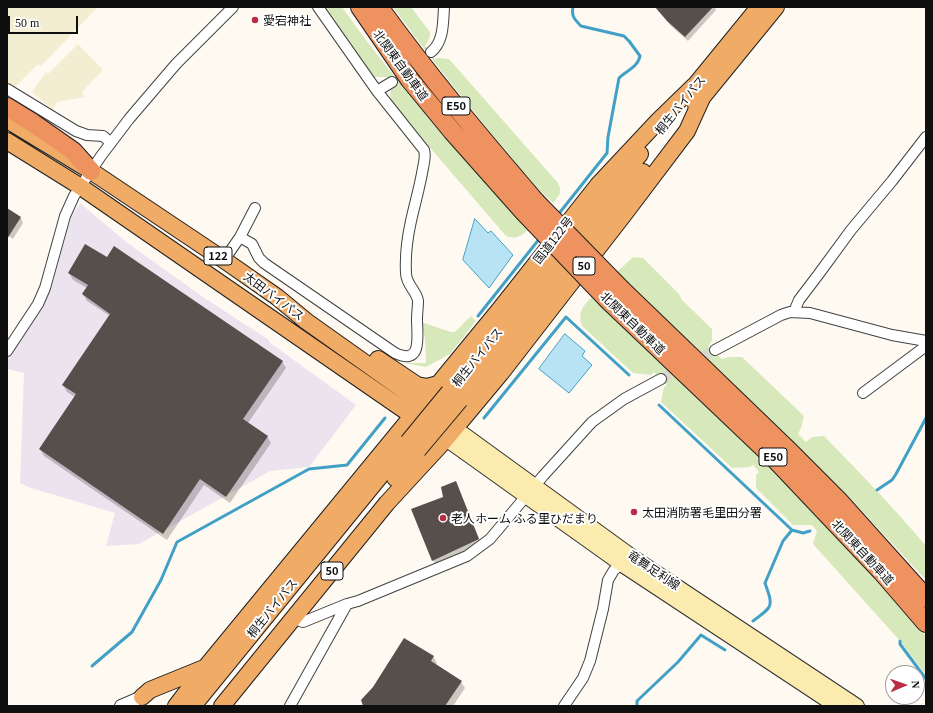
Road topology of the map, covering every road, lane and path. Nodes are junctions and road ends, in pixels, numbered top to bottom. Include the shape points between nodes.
1 (233, 7) edge
2 (318, 7) edge
3 (351, 7) edge
4 (360, 7) edge
5 (379, 7) edge
6 (444, 7) edge
7 (759, 7) edge
8 (776, 7) edge
9 (431, 52) dead end
10 (393, 57) junction
11 (392, 82) dead end
12 (7, 89) edge
13 (377, 91) junction
14 (698, 92) junction
15 (7, 107) edge
16 (7, 120) edge
17 (926, 137) edge
18 (7, 141) edge
19 (111, 143) junction
20 (92, 171) junction
21 (81, 187) junction
22 (529, 206) junction
23 (255, 208) dead end
24 (240, 237) junction
25 (224, 260) junction
26 (616, 296) junction
27 (277, 297) junction
28 (796, 312) junction
29 (926, 341) edge
30 (926, 346) edge
31 (715, 350) tunnel mouth
32 (7, 351) edge
33 (661, 379) tunnel mouth
34 (449, 392) junction
35 (863, 393) dead end
36 (417, 409) junction
37 (450, 433) junction
38 (413, 446) junction
39 (535, 486) junction
40 (526, 497) junction
41 (634, 558) junction
42 (621, 564) junction
43 (926, 598) edge
44 (347, 604) junction
45 (293, 618) junction
46 (926, 623) edge
47 (205, 668) junction
48 (142, 697) junction
49 (121, 706) edge
50 (168, 706) edge
51 (176, 706) edge
52 (193, 706) edge
53 (210, 706) edge
54 (222, 706) edge
55 (290, 706) edge
56 (564, 706) edge
57 (836, 706) edge
58 (857, 706) edge

1 - 19 street via 176,64
2 - 13 street
3 - 10 highway
4 - 10 highway, 北関東自動車道 / E50
5 - 22 highway, 北関東自動車道 / E50 via 482,139
6 - 9 street via 440,40
7 - 14 highway, 桐生バイパス / 50
8 - 14 highway, 桐生バイパス / 50
10 - 22 highway, 北関東自動車道 / E50 via 452,131
11 - 13 street
12 - 19 street via 76,132 103,136
13 - 24 street via 423,147 425,153 420,188 405,249 406,279 418,300 418,347 413,354 405,356 395,353 264,263 252,244
14 - 34 highway, 桐生バイパス / 50
14 - 34 highway, 国道122号 / 50 via 658,120 598,185
14 - 37 highway, 50 via 687,131 510,361
15 - 20 highway via 73,151
16 - 20 highway, 太田バイパス / 122
17 - 28 street via 851,230 799,300
18 - 21 highway, 太田バイパス / 122
19 - 20 street
20 - 21 street
20 - 25 highway, 太田バイパス / 122
21 - 32 street via 65,216 38,304
21 - 36 highway, 太田バイパス / 122
22 - 26 highway, 北関東自動車道 / E50, bridge
23 - 24 street
24 - 25 street
25 - 27 highway, 太田バイパス / 122
26 - 43 highway, 北関東自動車道 / E50 via 816,478
26 - 46 highway, 北関東自動車道 / E50 via 775,459 882,572
27 - 34 highway via 310,313 417,385
27 - 36 highway, 太田バイパス / 122
28 - 29 street via 810,313 892,335
28 - 31 street via 781,315
30 - 35 street
33 - 39 street via 624,399 592,422
34 - 36 highway, 国道122号 / 50
34 - 38 highway, 桐生バイパス / 50, bridge
36 - 37 highway, 太田バイパス / 122
36 - 47 highway, 国道122号
37 - 39 main road, 竜舞足利線
37 - 40 main road, 竜舞足利線
37 - 45 highway, 50 via 387,503
38 - 52 highway, 桐生バイパス / 50
38 - 53 highway, 桐生バイパス / 50
39 - 40 street
39 - 41 main road, 竜舞足利線
40 - 42 main road, 竜舞足利線
40 - 44 street via 490,539 467,556
41 - 42 street
41 - 58 main road, 竜舞足利線
42 - 56 street via 608,580 590,661 583,678
42 - 57 main road, 竜舞足利線
44 - 45 street via 302,622
44 - 55 street
45 - 54 highway, 50
47 - 48 highway via 150,690
47 - 51 highway, 国道122号
48 - 49 street
48 - 50 highway via 163,696

